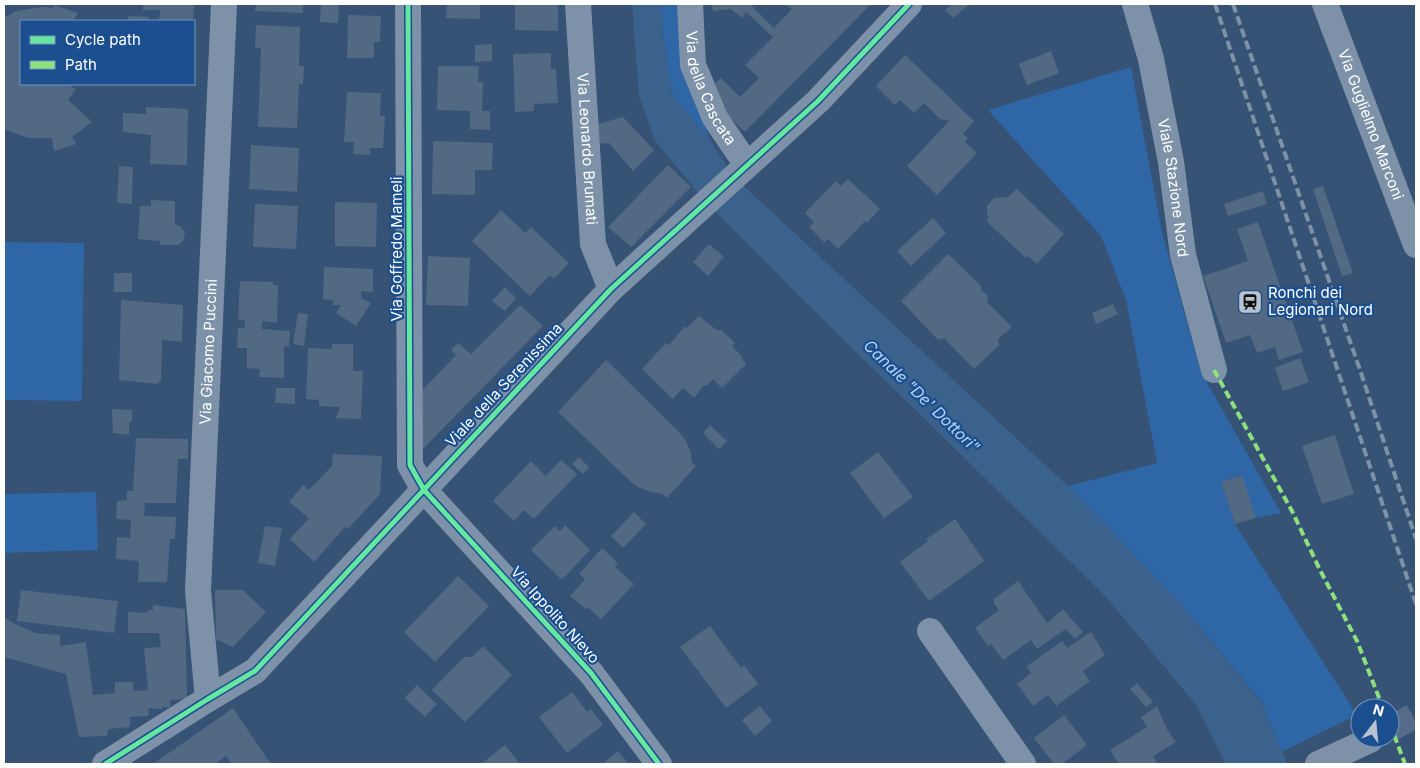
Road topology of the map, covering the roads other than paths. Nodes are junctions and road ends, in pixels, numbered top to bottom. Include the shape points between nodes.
1 (224, 4) edge
2 (408, 4) edge
3 (578, 4) edge
4 (690, 4) edge
5 (908, 4) edge
6 (1136, 4) edge
7 (1325, 4) edge
8 (740, 171) junction
9 (1416, 244) edge
10 (611, 290) junction
11 (1214, 370) dead end
12 (424, 490) junction
13 (930, 630) dead end
14 (208, 699) junction
15 (1353, 748) edge
16 (105, 764) edge
17 (659, 764) edge
18 (1022, 764) edge
19 (1318, 764) edge

1 - 14 street, Via Giacomo Puccini via 198,591
2 - 12 street, Via Goffredo Mameli via 410,465
3 - 10 street, Via Leonardo Brumati via 593,244
4 - 8 street, Via della Cascata via 693,64
5 - 8 street, Viale della Serenissima via 818,101
6 - 11 street, Viale Stazione Nord via 1151,59 1183,255
7 - 9 street, Via Guglielmo Marconi
8 - 10 street, Viale della Serenissima
10 - 12 street, Viale della Serenissima
12 - 14 street, Viale della Serenissima via 255,671
12 - 17 street, Via Ippolito Nievo via 591,674
13 - 18 street
14 - 16 street, Viale della Serenissima
15 - 19 street

